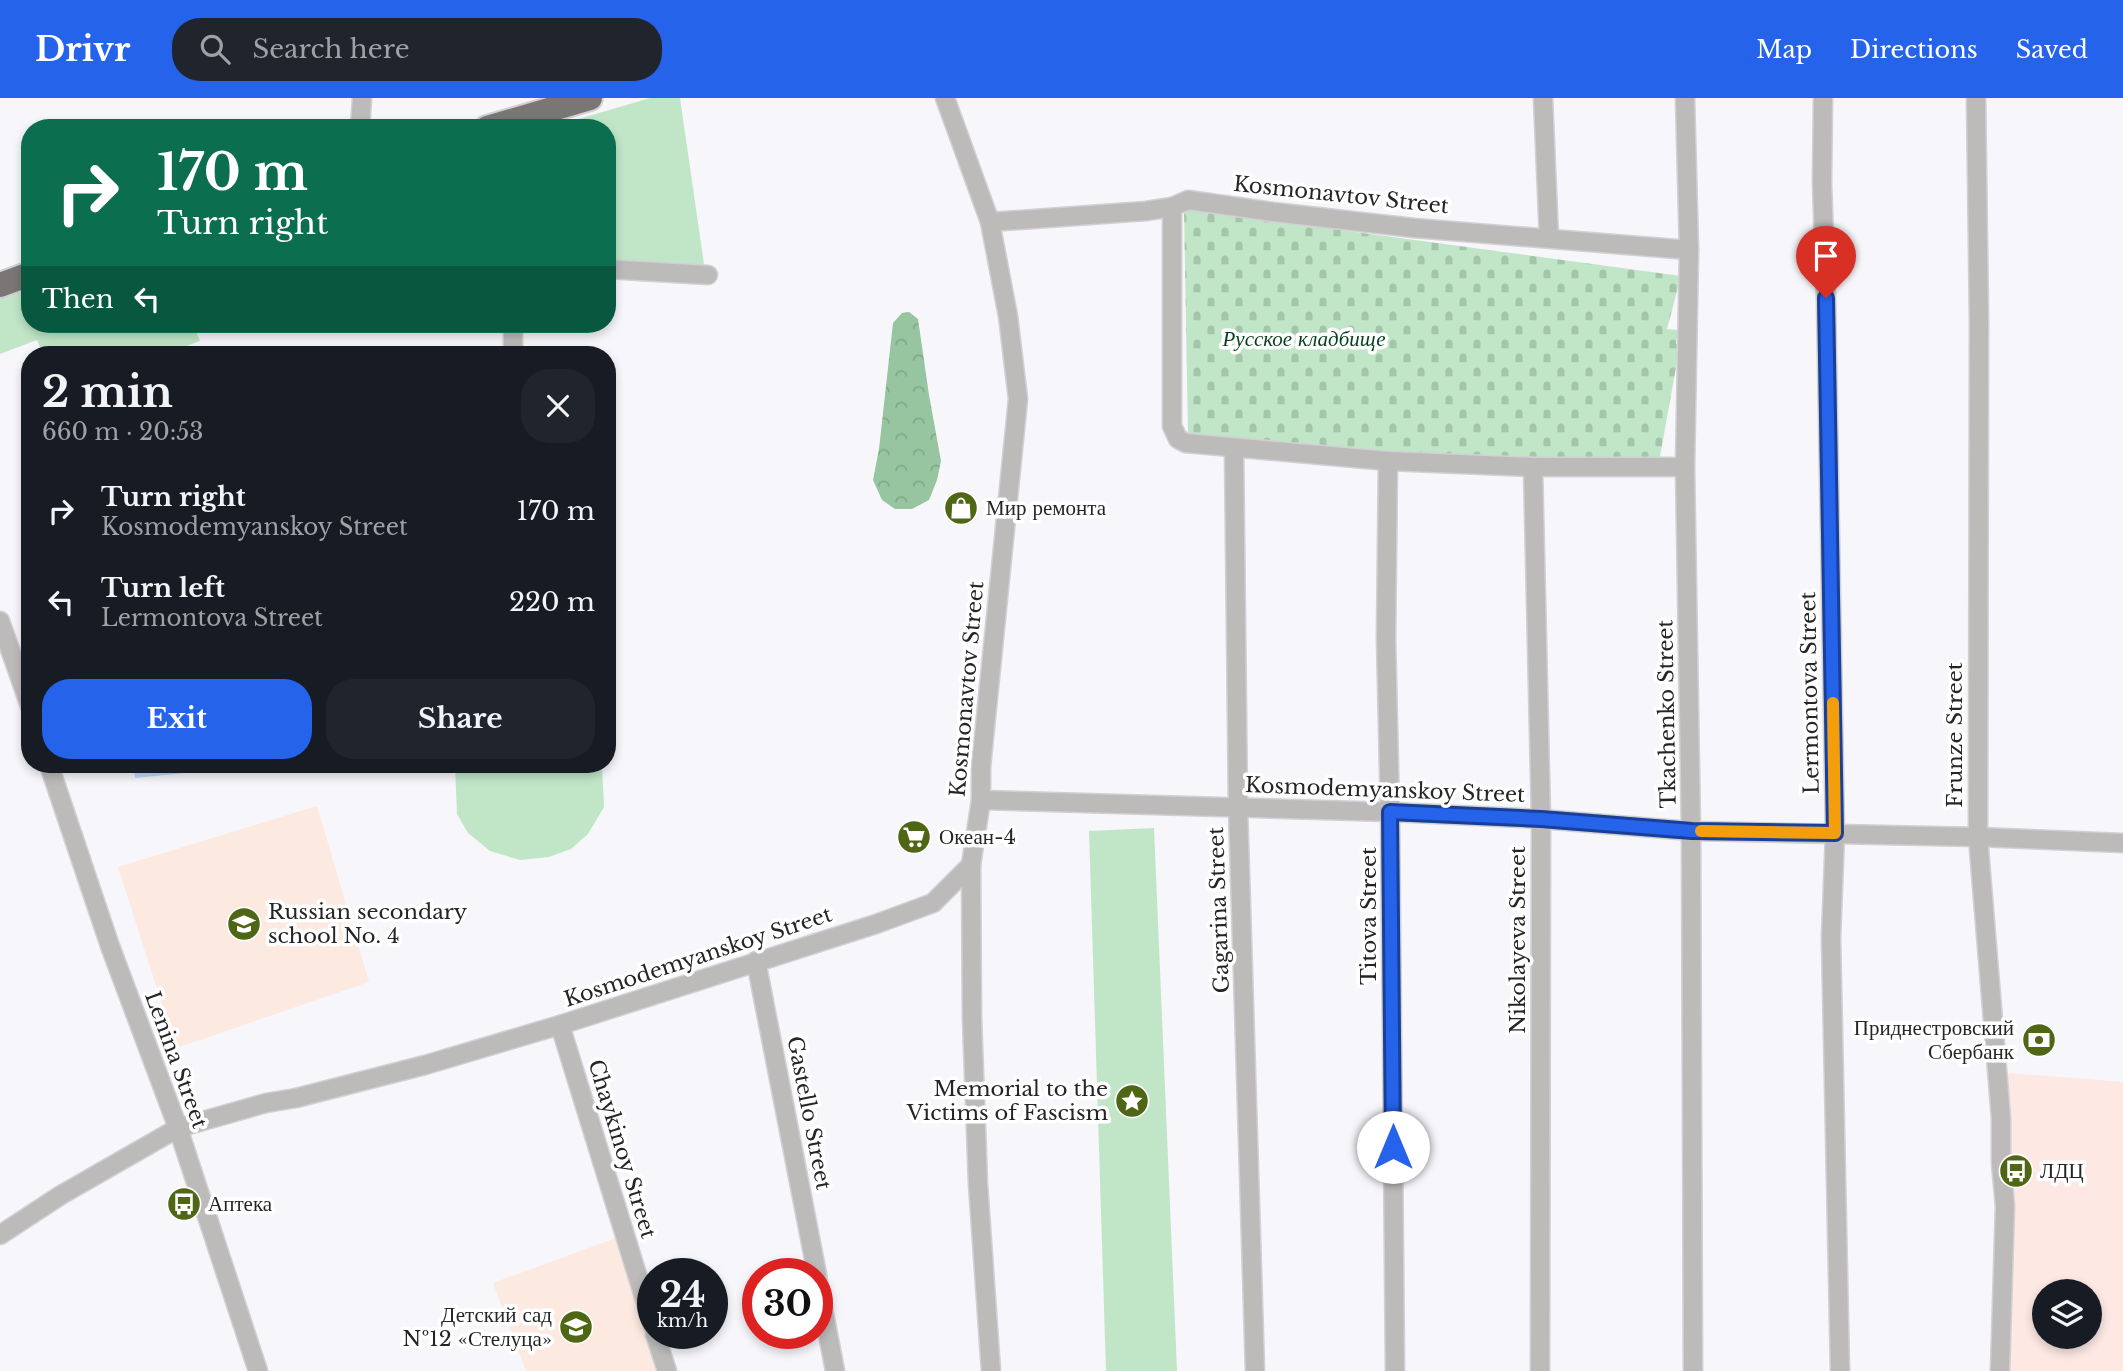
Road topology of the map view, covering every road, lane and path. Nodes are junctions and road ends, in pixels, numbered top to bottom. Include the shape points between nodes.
1 (362, 98) edge
2 (590, 98) edge
3 (945, 98) edge
4 (1543, 98) edge
5 (1685, 98) edge
6 (1823, 98) edge
7 (1976, 98) edge
8 (361, 119) edge
9 (518, 119) edge
10 (1172, 207) junction
11 (990, 222) junction
12 (1549, 239) junction
13 (1689, 250) junction
14 (616, 270) edge
15 (708, 275) dead end
16 (21, 277) edge
17 (0, 285) edge
18 (1234, 448) junction
19 (1388, 461) junction
20 (1533, 467) junction
21 (1685, 467) junction
22 (0, 621) edge
23 (21, 680) edge
24 (52, 773) edge
25 (981, 800) junction
26 (1238, 807) junction
27 (1390, 812) junction
28 (1541, 819) junction
29 (1692, 831) junction
30 (1835, 833) junction
31 (1978, 837) junction
32 (2123, 843) edge
33 (971, 865) junction
34 (756, 961) junction
35 (560, 1025) junction
36 (178, 1128) junction
37 (0, 1235) edge
38 (814, 1258) edge
39 (637, 1274) edge
40 (660, 1349) edge
41 (831, 1349) edge
42 (258, 1371) edge
43 (667, 1371) edge
44 (835, 1371) edge
45 (991, 1371) edge
46 (1255, 1371) edge
47 (1395, 1371) edge
48 (1540, 1371) edge
49 (1693, 1371) edge
50 (1840, 1371) edge
51 (2000, 1371) edge

1 - 8 street
2 - 9 highway
3 - 11 street, Kosmonavtov Street
4 - 12 street
5 - 13 street, Tkachenko Street
6 - 30 street, Lermontova Street
7 - 31 street, Frunze Street
10 - 11 street, Kosmonavtov Street
10 - 12 street, Kosmonavtov Street via 1188,200 1414,228
10 - 18 street via 1172,426 1178,439 1186,443
11 - 25 street, Kosmonavtov Street via 1018,399
12 - 13 street, Kosmonavtov Street
13 - 21 street, Tkachenko Street
14 - 15 street
16 - 17 highway
18 - 19 street
18 - 26 street, Gagarina Street
19 - 20 street
19 - 27 street, Titova Street
20 - 21 street
20 - 28 street, Nikolayeva Street
21 - 29 street, Tkachenko Street
22 - 23 street
24 - 36 street, Lenina Street
25 - 26 street, Kosmodemyanskoy Street
25 - 33 street, Kosmonavtov Street
26 - 27 street, Kosmodemyanskoy Street
26 - 46 street, Gagarina Street
27 - 28 street, Kosmodemyanskoy Street
27 - 47 street, Titova Street
28 - 29 street, Kosmodemyanskoy Street
28 - 48 street, Nikolayeva Street
29 - 30 street, Kosmodemyanskoy Street
29 - 49 street, Tkachenko Street
30 - 31 street, Kosmodemyanskoy Street
30 - 50 street, Lermontova Street via 1831,937
31 - 32 street, Kosmodemyanskoy Street
31 - 51 street, Frunze Street via 2005,1206
33 - 34 street, Kosmodemyanskoy Street via 933,903
33 - 45 street, Kosmonavtov Street via 978,1184
34 - 35 street, Kosmodemyanskoy Street
34 - 38 street, Gastello Street
35 - 36 street, Kosmodemyanskoy Street
35 - 39 street, Chaykinoy Street
36 - 37 street, Kosmodemyanskoy Street
36 - 42 street, Lenina Street
40 - 43 street
41 - 44 street, Gastello Street

